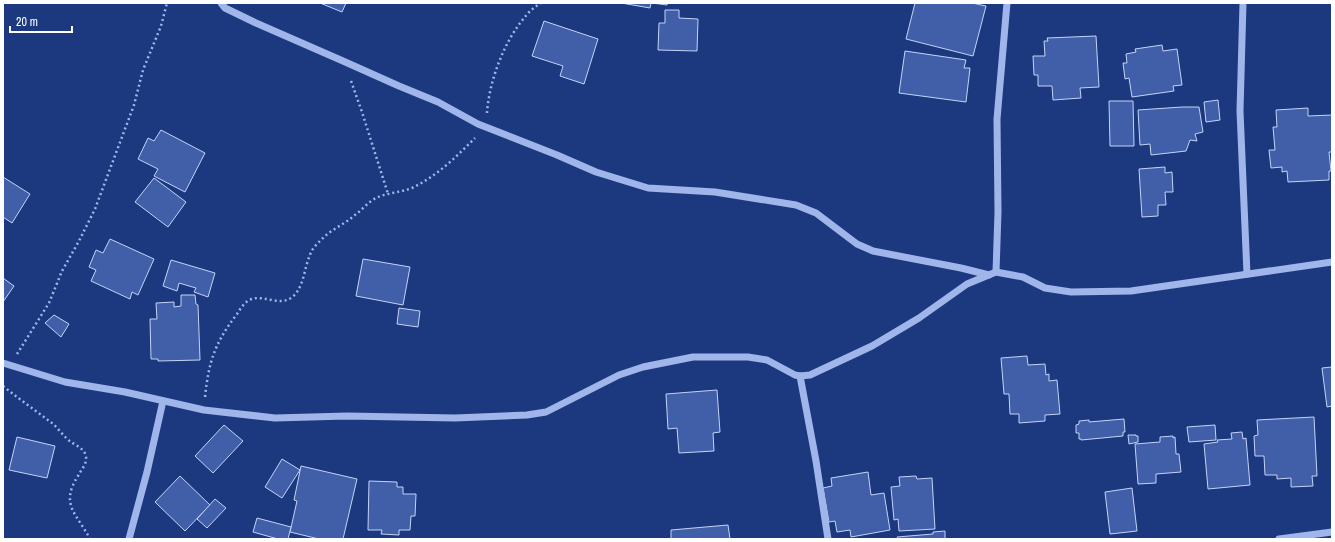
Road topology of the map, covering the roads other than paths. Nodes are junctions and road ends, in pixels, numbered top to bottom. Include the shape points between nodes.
1 (221, 3) edge
2 (1007, 3) edge
3 (1243, 3) edge
4 (1332, 262) edge
5 (992, 274) junction
6 (1247, 274) junction
7 (6, 364) edge
8 (800, 376) junction
9 (163, 401) junction
10 (1332, 532) edge
11 (129, 539) edge
12 (828, 539) edge
13 (1279, 539) edge

1 - 5 street via 225,8 256,23 438,102 485,127 596,172 648,188 715,192 796,204 816,213 857,244 873,251
2 - 5 street via 997,119 998,212
3 - 6 street via 1240,111
4 - 6 street
5 - 6 street via 1022,277 1045,288 1071,292 1131,291
5 - 8 street via 966,284 919,318 872,346 810,375
7 - 9 street via 65,382
8 - 9 street via 767,360 748,357 693,357 643,367 619,375 546,412 455,418 275,418 204,410
8 - 12 street
9 - 11 street
10 - 13 street

